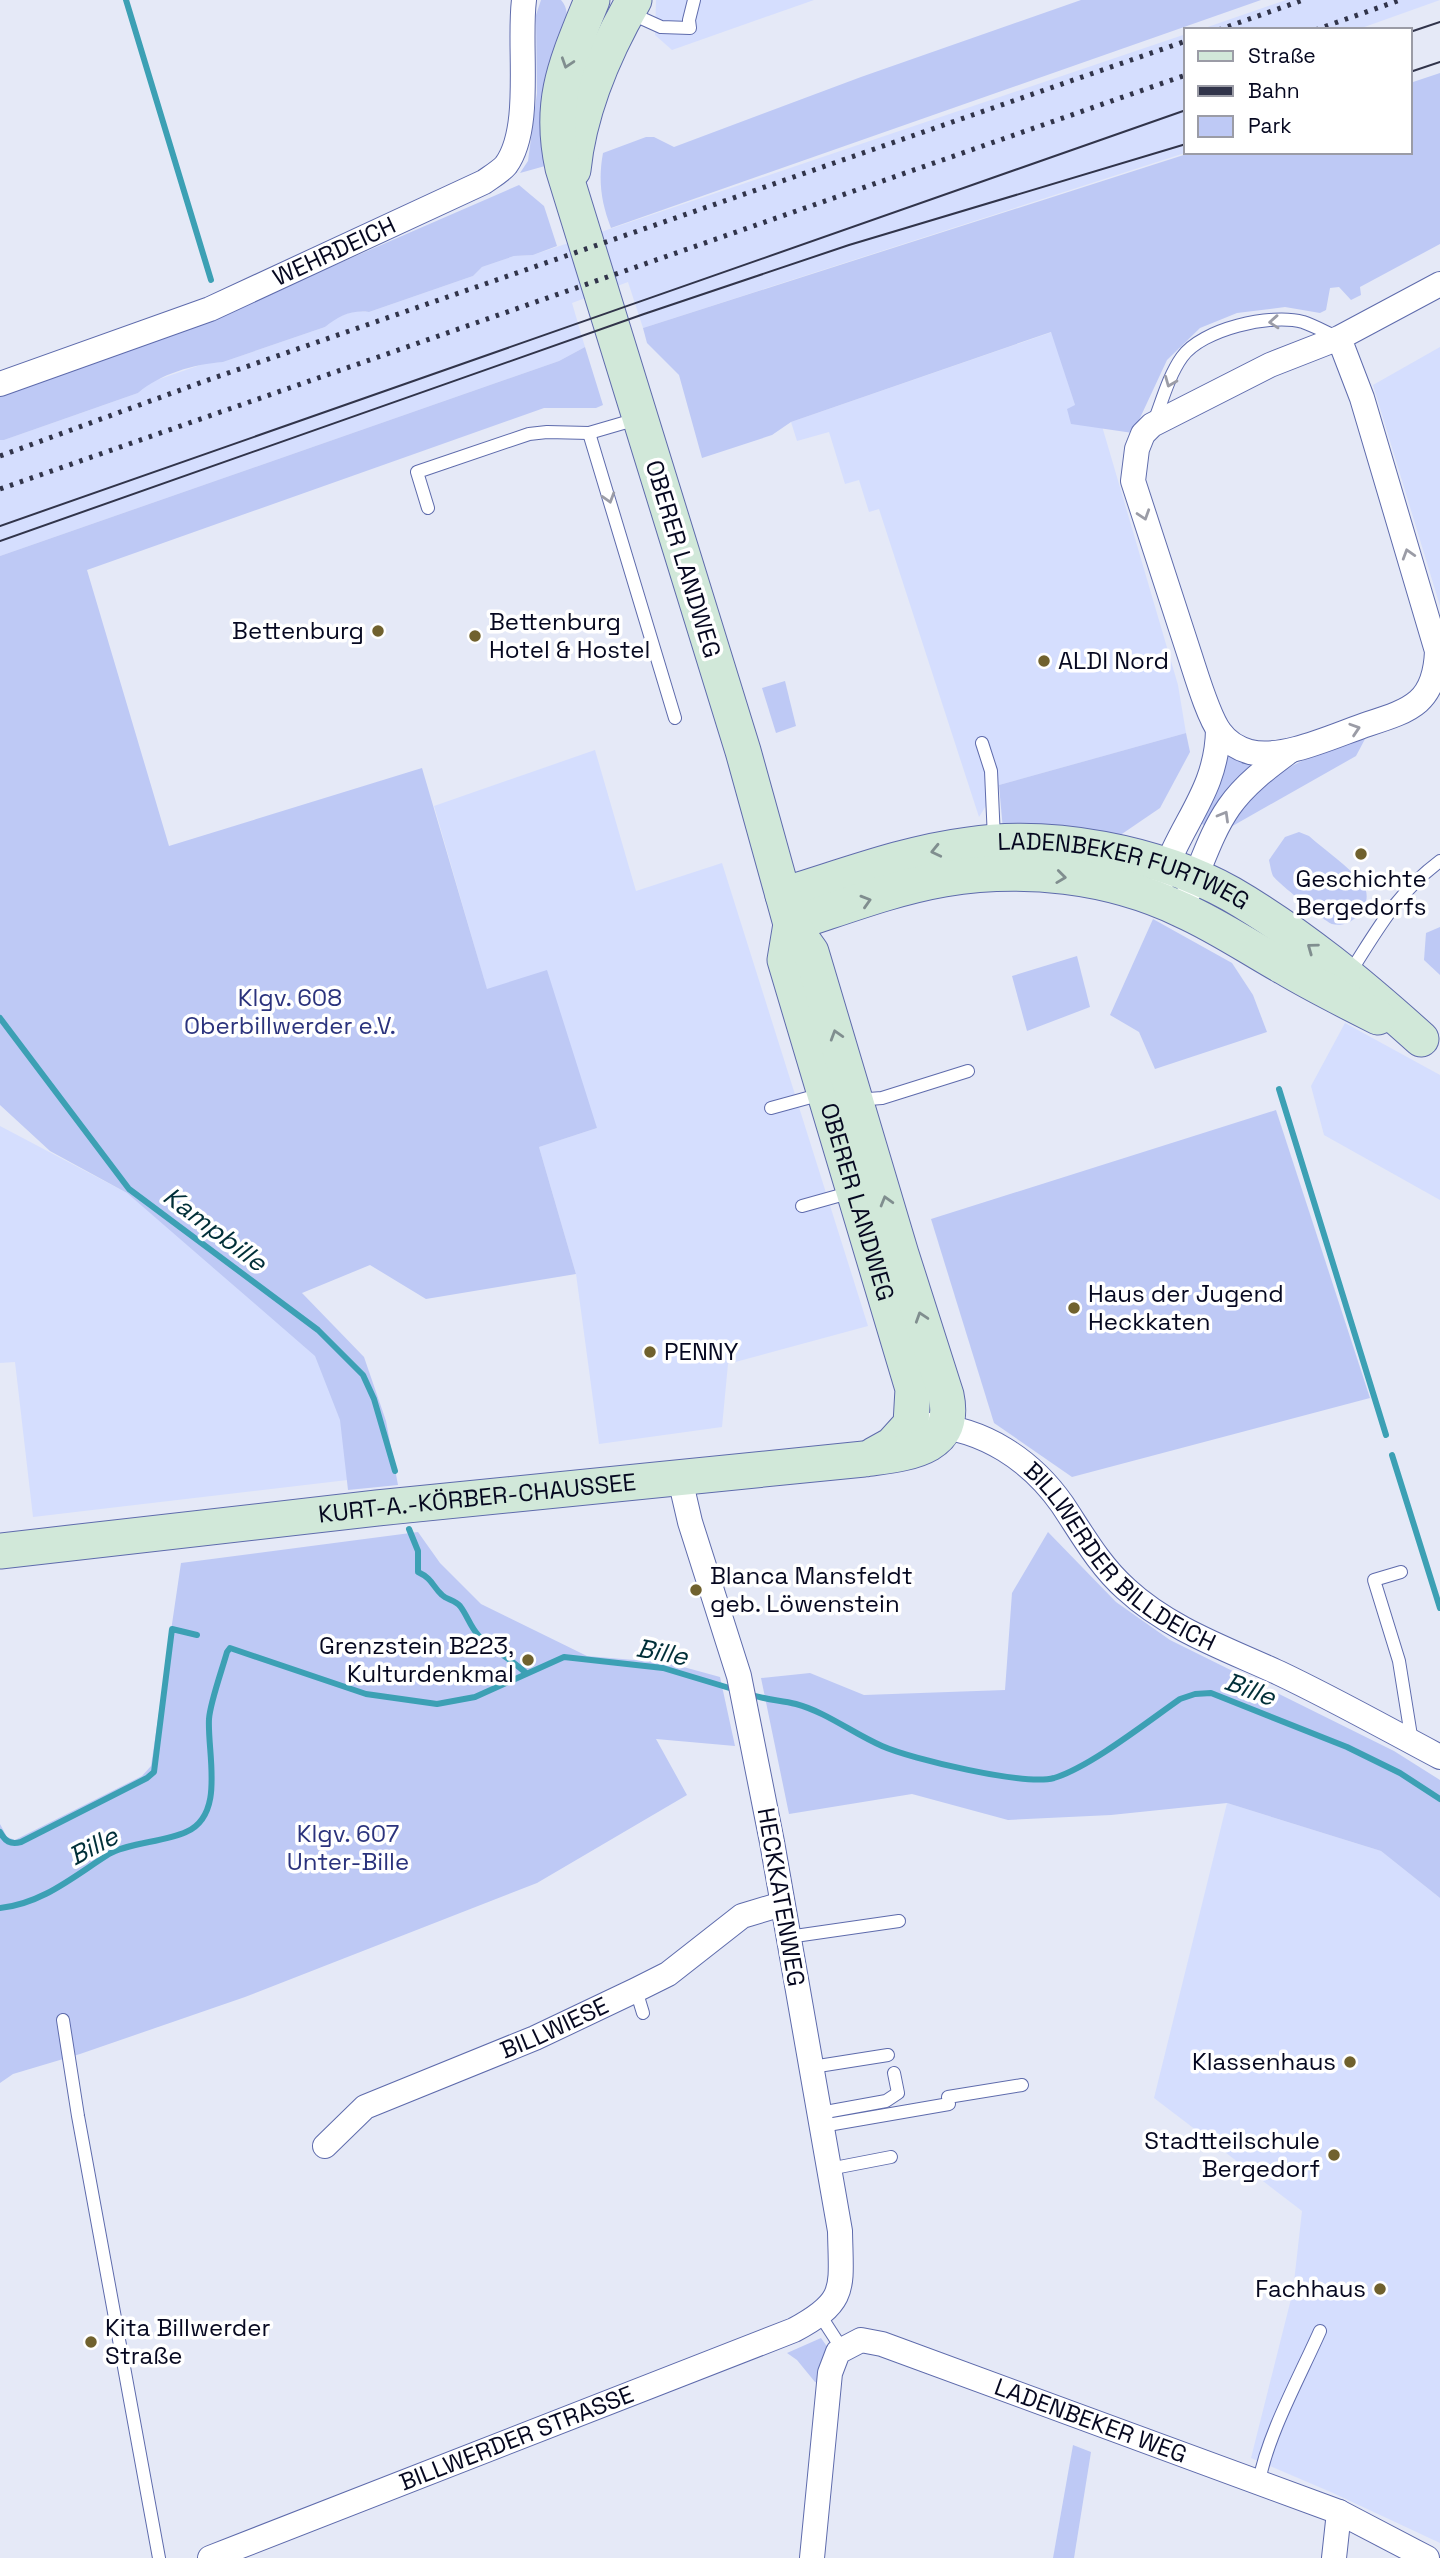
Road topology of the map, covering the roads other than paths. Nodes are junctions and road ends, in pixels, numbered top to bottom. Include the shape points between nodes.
1 (524, 0) edge
2 (592, 0) edge
3 (694, 0) edge
4 (620, 4) edge
5 (573, 194) junction
6 (1440, 284) edge
7 (1339, 338) junction
8 (0, 384) edge
9 (640, 418) junction
10 (1152, 425) junction
11 (589, 433) junction
12 (428, 508) dead end
13 (675, 718) dead end
14 (1218, 730) junction
15 (982, 743) dead end
16 (1290, 751) junction
17 (994, 843) junction
18 (1440, 862) edge
19 (1175, 888) junction
20 (787, 909) junction
21 (1348, 974) junction
22 (1431, 1044) edge
23 (968, 1071) dead end
24 (840, 1096) junction
25 (771, 1108) dead end
26 (854, 1192) junction
27 (802, 1206) dead end
28 (886, 1249) junction
29 (911, 1424) junction
30 (946, 1427) junction
31 (864, 1459) junction
32 (680, 1479) junction
33 (0, 1551) edge
34 (1402, 1572) dead end
35 (1412, 1742) junction
36 (1440, 1757) edge
37 (782, 1904) junction
38 (899, 1920) dead end
39 (788, 1937) junction
40 (63, 2020) dead end
41 (888, 2055) dead end
42 (812, 2067) junction
43 (894, 2073) dead end
44 (1022, 2085) dead end
45 (821, 2120) junction
46 (325, 2146) dead end
47 (891, 2157) dead end
48 (829, 2169) junction
49 (820, 2315) junction
50 (1320, 2331) dead end
51 (842, 2348) junction
52 (1259, 2482) junction
53 (1339, 2512) junction
54 (267, 2548) edge
55 (159, 2558) edge
56 (210, 2558) edge
57 (812, 2558) edge
58 (1334, 2558) edge
59 (1427, 2558) edge

1 - 8 street, WEHRDEICH via 522,112 515,145 505,166 484,182 210,309
2 -> 5 main road, OBERER LANDWEG via 564,68 557,114 558,144
3 - 4 lane via 690,29 661,27
4 - 5 main road via 575,149
5 - 9 main road, OBERER LANDWEG
6 - 7 street
7 - 10 street via 1270,365
7 -> 10 lane via 1289,321 1248,324 1211,334 1182,357
16 -> 7 street via 1403,711 1422,699 1436,671 1437,652 1362,398
9 - 11 lane
9 - 20 main road, OBERER LANDWEG
10 -> 14 street via 1137,449 1133,481
11 - 12 lane via 528,434 417,472
11 -> 13 lane
14 - 16 street via 1248,752
14 - 19 street via 1218,751
15 - 17 lane via 991,771
19 -> 16 street via 1210,842 1229,807 1254,779
17 - 19 main road, LADENBEKER FURTWEG via 1025,841 1107,849
17 -> 20 main road, LADENBEKER FURTWEG via 936,851
18 - 21 lane via 1415,880 1394,904
20 -> 19 main road, LADENBEKER FURTWEG via 941,880 1014,873
21 -> 19 main road, LADENBEKER FURTWEG via 1231,894
19 - 22 main road, LADENBEKER FURTWEG via 1214,925 1336,996
20 - 24 main road, OBERER LANDWEG via 785,960
21 - 22 main road, LADENBEKER FURTWEG
23 - 24 lane via 882,1098
24 - 25 lane
24 - 26 main road, OBERER LANDWEG
28 -> 24 main road, OBERER LANDWEG
26 - 27 lane
26 - 28 main road, OBERER LANDWEG
28 - 29 main road, OBERER LANDWEG via 913,1389
30 -> 28 main road, OBERER LANDWEG via 946,1395
29 - 30 street, BILLWERDER BILLDEICH
29 - 31 main road via 892,1445
30 - 31 main road, KURT-A.-KÖRBER-CHAUSSEE via 933,1441 909,1452
30 - 35 street, BILLWERDER BILLDEICH via 990,1441 1021,1460 1043,1480 1103,1566 1157,1613
31 - 32 main road, KURT-A.-KÖRBER-CHAUSSEE
32 - 33 main road, KURT-A.-KÖRBER-CHAUSSEE
32 - 37 street, HECKKATENWEG via 739,1676
34 - 35 lane via 1374,1580 1399,1661
35 - 36 street, BILLWERDER BILLDEICH
37 - 39 street, HECKKATENWEG
37 - 46 street, BILLWIESE via 742,1916 639,2001 365,2107
38 - 39 lane
39 - 42 street, HECKKATENWEG
40 - 55 lane
41 - 42 lane
42 - 45 street, HECKKATENWEG
43 - 45 lane via 898,2093 886,2101
44 - 45 lane via 948,2097 948,2104
45 - 48 street, HECKKATENWEG
47 - 48 lane
48 - 49 street, HECKKATENWEG via 840,2231 840,2286 833,2303
49 - 51 lane
49 - 54 street, BILLWERDER STRASSE via 794,2330
50 - 52 lane via 1261,2466
51 - 52 street, LADENBEKER WEG via 862,2340 882,2344
51 - 57 street via 830,2373
52 - 53 street, LADENBEKER WEG
53 - 58 street
53 - 59 street, LADENBEKER WEG
54 - 56 street, BILLWERDER STRASSE

